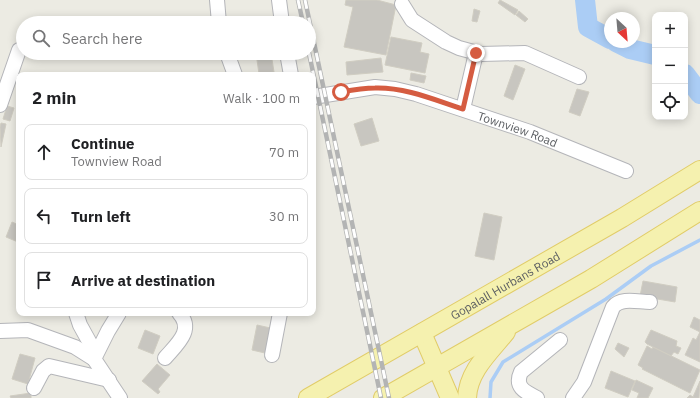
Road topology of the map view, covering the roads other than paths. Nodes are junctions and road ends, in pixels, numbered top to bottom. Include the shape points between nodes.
1 (217, 0) edge
2 (279, 0) edge
3 (402, 4) dead end
4 (218, 16) edge
5 (281, 16) edge
6 (476, 53) junction
7 (16, 59) edge
8 (230, 60) edge
9 (288, 60) edge
10 (234, 72) edge
11 (290, 72) edge
12 (579, 77) dead end
13 (316, 97) edge
14 (0, 105) edge
15 (463, 109) junction
16 (700, 170) edge
17 (626, 171) dead end
18 (700, 212) edge
19 (650, 302) dead end
20 (77, 316) edge
21 (117, 316) edge
22 (181, 316) edge
23 (279, 316) edge
24 (514, 322) junction
25 (0, 331) edge
26 (422, 333) junction
27 (560, 340) dead end
28 (272, 355) dead end
29 (95, 356) junction
30 (165, 358) dead end
31 (438, 366) junction
32 (109, 380) junction
33 (34, 388) dead end
34 (120, 398) edge
35 (308, 398) edge
36 (383, 398) edge
37 (450, 398) edge
38 (467, 398) edge
39 (537, 398) edge
40 (573, 398) edge

1 - 4 street
2 - 5 street
3 - 6 street via 412,20 452,45
6 - 12 street via 525,53
6 - 15 street
7 - 14 street
8 - 10 street
9 - 11 street
13 - 15 street, Townview Road via 375,88 395,89
15 - 17 street, Townview Road via 530,132
16 - 26 main road, Gopalall Hurbans Road
18 - 24 main road via 591,279
19 - 40 street via 616,303 584,382
20 - 29 street
21 - 29 street
22 - 30 street via 186,329 183,337
23 - 28 street
24 - 31 main road
24 - 38 main road via 476,368 470,380
25 - 29 street via 28,330
26 - 31 main road
26 - 35 main road, Gopalall Hurbans Road
27 - 39 street via 521,372 518,379 522,390
29 - 32 street
31 - 36 main road
31 - 37 main road
32 - 33 street via 49,366 42,371
32 - 34 street

